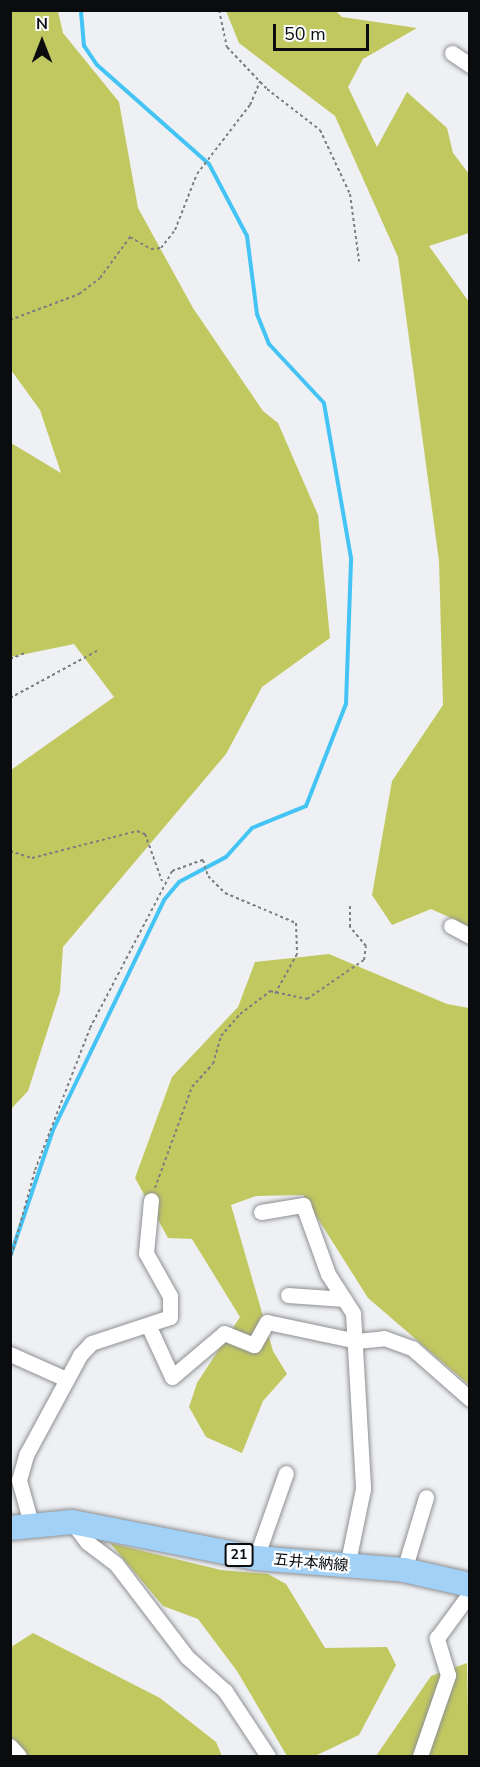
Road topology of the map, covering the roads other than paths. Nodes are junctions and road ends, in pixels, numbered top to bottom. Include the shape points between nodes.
1 (452, 53) dead end
2 (470, 65) edge
3 (451, 926) dead end
4 (470, 936) edge
5 (151, 1200) road end
6 (261, 1212) dead end
7 (288, 1295) dead end
8 (344, 1299) junction
9 (149, 1327) junction
10 (357, 1341) junction
11 (10, 1354) edge
12 (66, 1379) junction
13 (470, 1399) edge
14 (286, 1473) dead end
15 (426, 1497) dead end
16 (72, 1522) junction
17 (21, 1528) edge
18 (256, 1558) junction
19 (347, 1566) junction
20 (404, 1570) junction
21 (470, 1585) edge
22 (470, 1593) edge
23 (10, 1746) edge
24 (19, 1756) edge
25 (268, 1756) edge
26 (420, 1756) edge

1 - 2 street
3 - 4 street
5 - 9 street via 146,1253 170,1296 172,1310
6 - 8 street via 303,1205 328,1274
7 - 8 street
8 - 10 street via 353,1313
9 - 10 street via 172,1377 224,1333 254,1345 267,1322
9 - 12 street via 91,1343
10 - 13 street via 384,1338 412,1348
10 - 19 street via 363,1490
11 - 12 street
12 - 17 street via 19,1480
14 - 18 street
15 - 20 street
16 - 17 main road, 五井本納線 / 21
16 - 18 main road, 五井本納線 / 21
16 - 25 street via 87,1542 116,1564 187,1657 225,1691
18 - 19 main road, 五井本納線 / 21
19 - 20 main road, 五井本納線 / 21
20 - 21 main road, 五井本納線 / 21
22 - 26 street via 436,1638 448,1675
23 - 24 street

